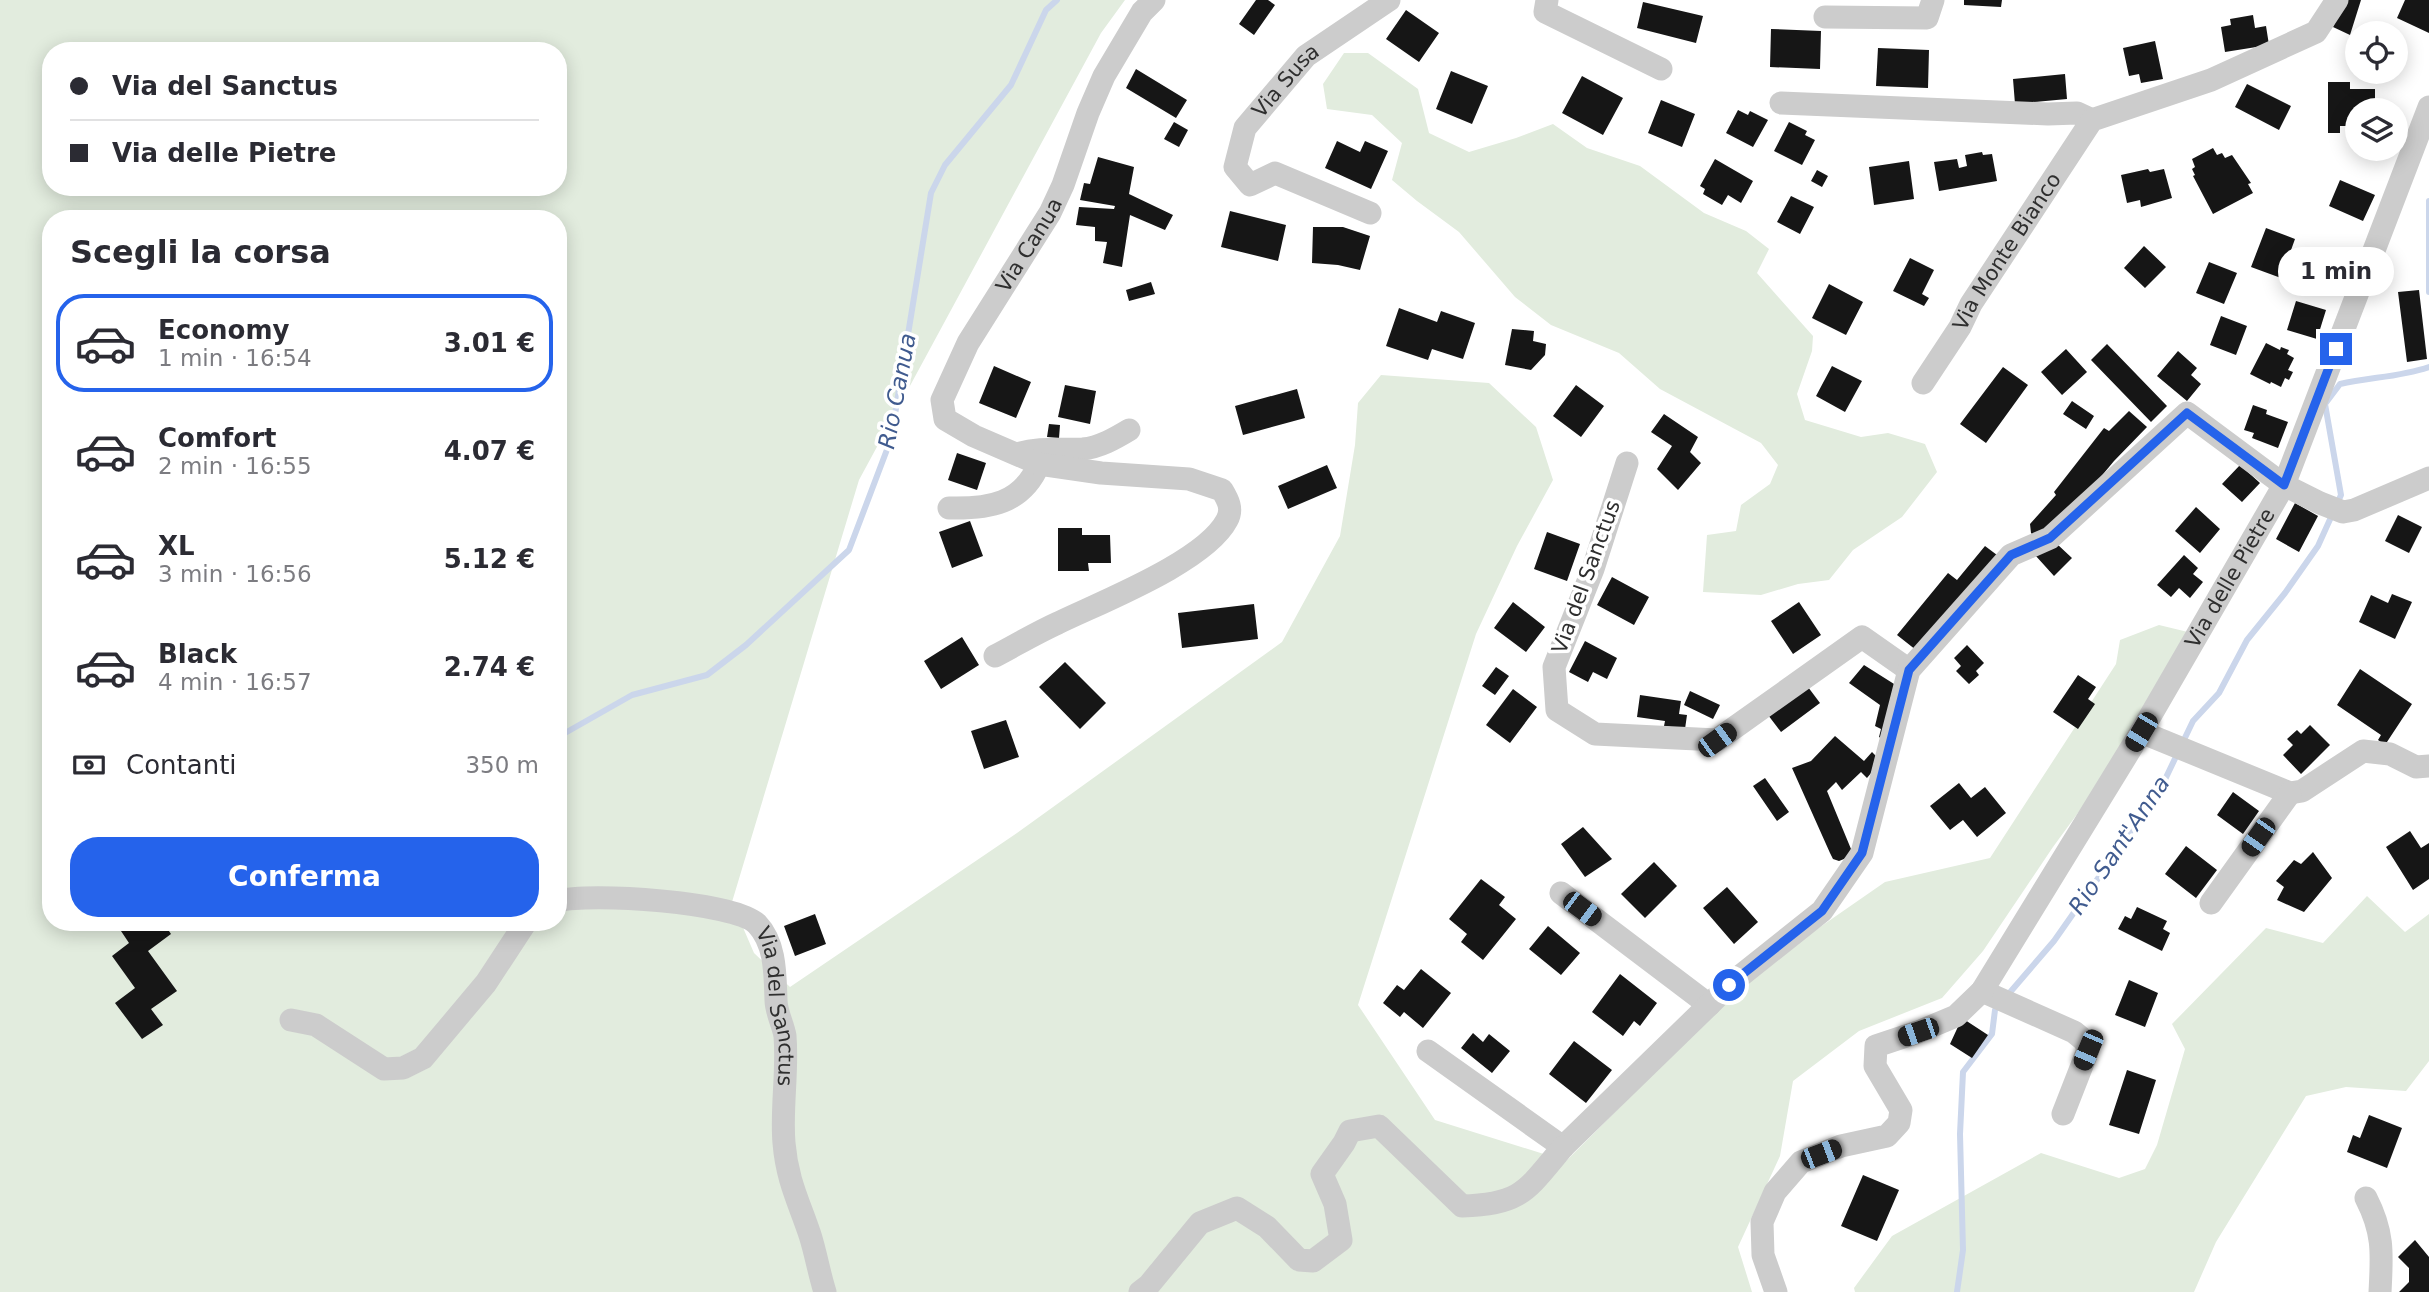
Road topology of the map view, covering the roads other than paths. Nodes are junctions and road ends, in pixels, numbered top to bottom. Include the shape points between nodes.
1 (1154, 0) edge
2 (1389, 0) edge
3 (1547, 0) edge
4 (1933, 0) edge
5 (2337, 0) edge
6 (1825, 17) dead end
7 (1661, 69) dead end
8 (1781, 103) dead end
9 (2429, 107) edge
10 (2092, 120) junction
11 (1370, 213) dead end
12 (1923, 383) dead end
13 (1129, 430) dead end
14 (1017, 454) junction
15 (1628, 463) dead end
16 (1039, 464) junction
17 (2429, 478) edge
18 (2284, 485) junction
19 (949, 508) dead end
20 (995, 656) dead end
21 (1909, 670) junction
22 (2147, 735) junction
23 (2429, 765) edge
24 (2290, 793) junction
25 (1561, 893) dead end
26 (567, 901) edge
27 (2211, 903) dead end
28 (520, 931) edge
29 (1985, 993) junction
30 (1709, 1005) junction
31 (291, 1020) dead end
32 (1428, 1051) dead end
33 (2063, 1114) dead end
34 (1563, 1147) junction
35 (2366, 1198) dead end
36 (825, 1292) edge
37 (1140, 1292) edge
38 (1776, 1292) edge
39 (2380, 1292) edge

1 - 14 street, Via Canua via 1104,76 1050,213 968,343 942,400 945,419
2 - 11 street, Via Susa via 1306,56 1245,128 1235,167 1250,185 1275,173
3 - 7 street via 1545,12
4 - 6 street via 1927,18
5 - 10 street via 2316,32 2211,80
8 - 10 street via 2077,113
9 - 18 street, Via delle Pietre
10 - 12 street, Via Monte Bianco
13 - 14 street via 1084,449 1034,449
14 - 16 street, Via Canua
15 - 21 street, Via del Sanctus via 1593,569 1553,667 1558,710 1595,734 1717,740 1862,637
16 - 19 street via 1025,488 1012,498 978,507
16 - 20 street, Via Canua via 1188,479 1222,490 1230,505 1228,519 1206,546 1135,587
17 - 18 street via 2343,512
18 - 21 street via 2187,413 2050,538 2011,555
18 - 22 street, Via delle Pietre
21 - 30 street via 1862,853 1822,911
22 - 24 street
22 - 29 street, Via delle Pietre
23 - 24 street via 2416,767 2390,754 2363,751
24 - 27 street
25 - 30 street
26 - 36 street, Via del Sanctus via 647,899 730,912 756,923 768,940 785,1035 784,1143 791,1187
28 - 31 street via 486,983 423,1058 403,1068 384,1069 316,1025
29 - 33 street via 2085,1041 2088,1050
29 - 38 street, Via delle Pietre via 1956,1016 1877,1046 1875,1066 1901,1110 1899,1124 1887,1136 1801,1162 1775,1192 1762,1233 1763,1255
30 - 34 street
32 - 34 street
34 - 37 street via 1532,1184 1513,1198 1493,1205 1462,1206 1379,1126 1350,1131 1322,1174 1335,1204 1341,1240 1313,1261 1299,1261 1267,1227 1237,1208 1200,1223
35 - 39 street via 2381,1244

